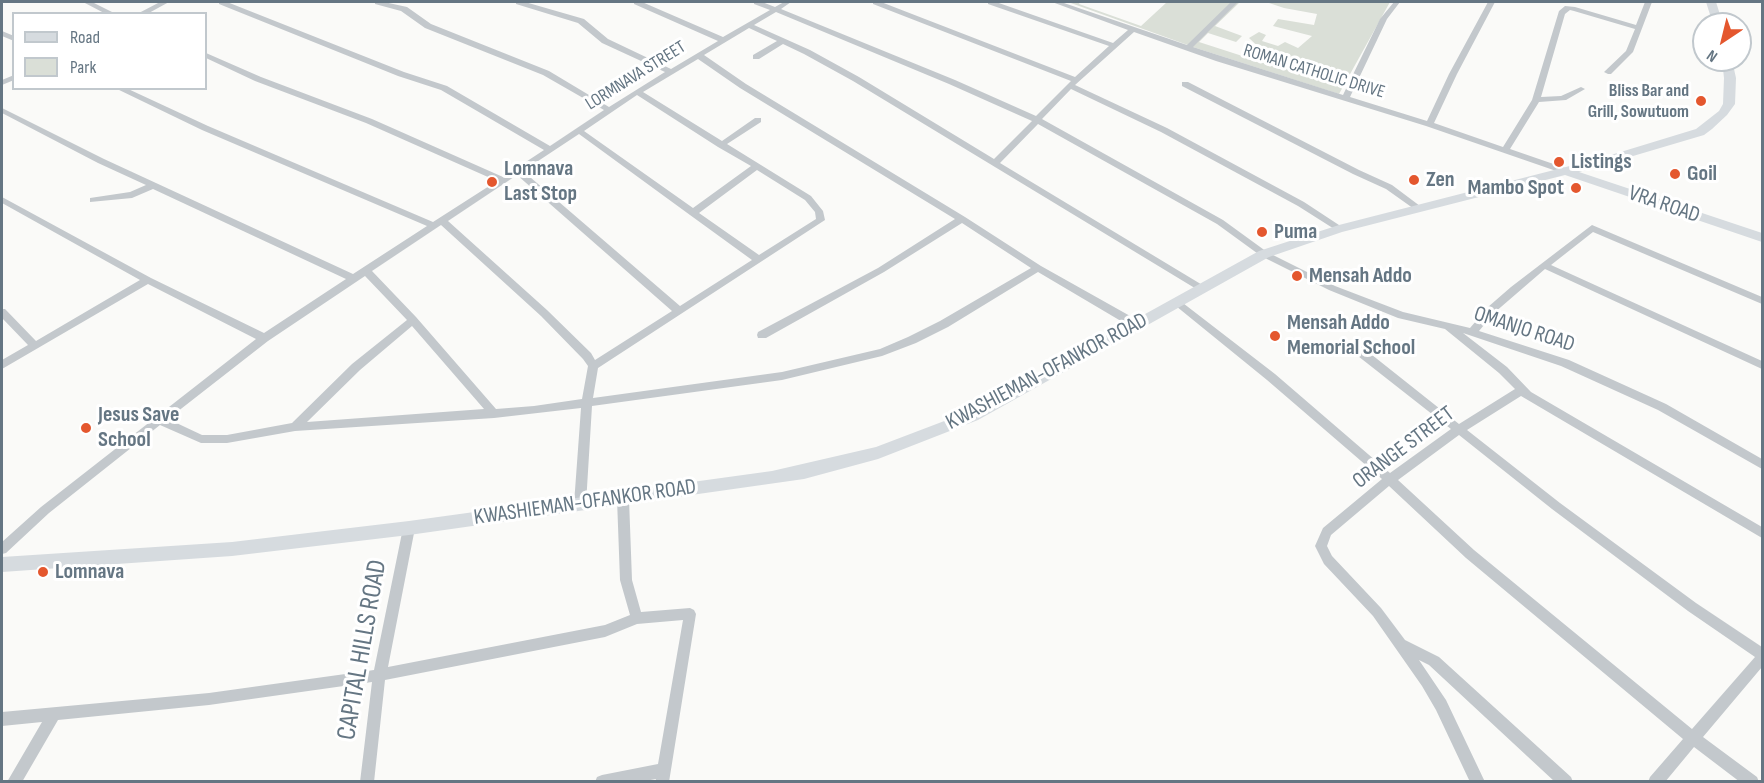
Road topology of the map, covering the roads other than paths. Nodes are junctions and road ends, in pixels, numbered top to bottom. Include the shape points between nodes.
1 (87, 2) edge
2 (165, 2) edge
3 (222, 2) edge
4 (378, 2) edge
5 (519, 2) edge
6 (637, 2) edge
7 (757, 2) edge
8 (788, 2) edge
9 (876, 2) edge
10 (991, 2) edge
11 (1056, 2) edge
12 (1235, 2) edge
13 (1397, 2) edge
14 (1492, 2) edge
15 (1649, 2) edge
16 (391, 3) edge
17 (776, 9) junction
18 (109, 12) edge
19 (144, 12) edge
20 (748, 25) junction
21 (1134, 28) junction
22 (1639, 28) junction
23 (723, 40) junction
24 (782, 41) junction
25 (1115, 46) junction
26 (1188, 48) junction
27 (698, 55) junction
28 (207, 56) edge
29 (756, 57) dead end
30 (670, 71) junction
31 (1608, 72) dead end
32 (1729, 72) edge
33 (1073, 83) junction
34 (1185, 84) dead end
35 (1581, 89) dead end
36 (123, 90) edge
37 (637, 92) junction
38 (1346, 97) junction
39 (1536, 100) junction
40 (2, 110) edge
41 (609, 110) junction
42 (758, 120) dead end
43 (1036, 120) junction
44 (1429, 124) junction
45 (578, 130) junction
46 (721, 146) junction
47 (549, 149) junction
48 (1505, 150) junction
49 (994, 164) junction
50 (756, 167) junction
51 (517, 170) junction
52 (1564, 171) junction
53 (503, 180) junction
54 (154, 185) junction
55 (2, 200) edge
56 (93, 200) dead end
57 (1420, 208) junction
58 (693, 213) junction
59 (962, 219) junction
60 (438, 223) junction
61 (1339, 229) junction
62 (1762, 238) edge
63 (1264, 254) junction
64 (759, 260) junction
65 (1544, 265) junction
66 (1038, 268) junction
67 (367, 272) junction
68 (355, 279) junction
69 (148, 280) junction
70 (1202, 288) junction
71 (1762, 301) edge
72 (1176, 302) junction
73 (678, 310) junction
74 (2, 312) edge
75 (413, 320) junction
76 (2, 324) edge
77 (1136, 324) junction
78 (1447, 326) junction
79 (16, 327) junction
80 (1472, 332) junction
81 (762, 336) dead end
82 (264, 338) junction
83 (34, 345) junction
84 (1353, 346) dead end
85 (2, 365) edge
86 (1762, 365) edge
87 (593, 366) junction
88 (1520, 390) junction
89 (586, 403) junction
90 (495, 414) junction
91 (159, 420) junction
92 (295, 427) junction
93 (1458, 430) junction
94 (1762, 464) edge
95 (1389, 480) junction
96 (623, 499) junction
97 (580, 504) junction
98 (409, 528) junction
99 (1762, 532) edge
100 (2, 549) edge
101 (2, 565) edge
102 (637, 618) junction
103 (1402, 645) junction
104 (1762, 654) edge
105 (1762, 658) edge
106 (380, 675) junction
107 (54, 714) junction
108 (2, 719) edge
109 (1692, 737) junction
110 (663, 776) edge
111 (14, 782) edge
112 (367, 782) edge
113 (602, 782) edge
114 (1478, 782) edge
115 (1566, 782) edge
116 (1655, 782) edge
117 (1752, 782) edge

1 - 18 street
2 - 19 street
3 - 47 street via 444,88
4 - 16 street
5 - 30 street via 586,24 605,41
6 - 23 street
7 - 17 street, OMANJO ROAD
8 - 17 street, LORMNAVA STREET
9 - 33 street
10 - 25 street
11 - 21 street, ROMAN CATHOLIC DRIVE
12 - 26 street
13 - 38 street via 1384,19
14 - 44 street
15 - 22 street
16 - 41 street via 428,26 546,73
17 - 20 street, LORMNAVA STREET
17 - 43 street, OMANJO ROAD
20 - 23 street, LORMNAVA STREET
20 - 24 street
21 - 25 street
21 - 26 street, ROMAN CATHOLIC DRIVE
22 - 31 street via 1624,58
22 - 39 street via 1575,9 1565,10
23 - 27 street, LORMNAVA STREET
24 - 29 street
24 - 49 street via 856,79
25 - 33 street
26 - 38 street, ROMAN CATHOLIC DRIVE
27 - 30 street, LORMNAVA STREET
27 - 59 street
28 - 53 street
30 - 37 street, LORMNAVA STREET
32 - 52 main road, KWASHIEMAN-OFANKOR ROAD via 1729,104 1708,127 1677,140
33 - 43 street
33 - 61 street via 1301,204
34 - 57 street via 1389,187
35 - 39 street via 1563,98
36 - 60 street via 205,128
37 - 41 street, LORMNAVA STREET
37 - 46 street
38 - 44 street, ROMAN CATHOLIC DRIVE
39 - 48 street
40 - 54 street
41 - 45 street, LORMNAVA STREET
42 - 46 street
43 - 49 street
43 - 63 street, OMANJO ROAD via 1220,222
44 - 48 street, ROMAN CATHOLIC DRIVE
45 - 47 street, LORMNAVA STREET
45 - 58 street
46 - 50 street
47 - 51 street, LORMNAVA STREET
48 - 52 street, ROMAN CATHOLIC DRIVE
49 - 70 street
50 - 58 street
50 - 64 street via 808,198 822,215 816,224
51 - 53 street, LORMNAVA STREET
51 - 73 street
52 - 57 main road, KWASHIEMAN-OFANKOR ROAD
52 - 62 main road, VRA ROAD
53 - 60 street, LORMNAVA STREET
54 - 56 street via 132,195
54 - 68 street
55 - 69 street
57 - 61 main road, KWASHIEMAN-OFANKOR ROAD
58 - 64 street
59 - 66 street
59 - 81 street via 881,270
60 - 67 street, LORMNAVA STREET
60 - 87 street via 544,313
61 - 63 main road, KWASHIEMAN-OFANKOR ROAD
63 - 70 main road, KWASHIEMAN-OFANKOR ROAD
63 - 78 street, OMANJO ROAD via 1381,309
64 - 73 street
65 - 71 street via 1576,238 1594,229
65 - 80 street via 1491,310
65 - 86 street
66 - 77 street
66 - 89 street via 945,324 882,352 782,376
67 - 68 street, LORMNAVA STREET
67 - 75 street
68 - 82 street, LORMNAVA STREET
69 - 82 street
69 - 83 street
70 - 72 main road, KWASHIEMAN-OFANKOR ROAD
72 - 77 main road, KWASHIEMAN-OFANKOR ROAD
72 - 95 street via 1271,377
73 - 87 street
74 - 79 street
75 - 90 street
75 - 92 street via 356,367
76 - 79 street
77 - 96 main road, KWASHIEMAN-OFANKOR ROAD via 973,416 878,453 804,472
78 - 80 street, OMANJO ROAD
78 - 88 street via 1503,370
79 - 83 street
80 - 94 street, OMANJO ROAD via 1541,354 1623,388
82 - 91 street, LORMNAVA STREET
83 - 85 street
84 - 93 street
87 - 89 street
88 - 93 street, ORANGE STREET
88 - 99 street
89 - 90 street
89 - 97 street
90 - 92 street
91 - 92 street via 210,440
91 - 100 street, LORMNAVA STREET
93 - 95 street, ORANGE STREET
93 - 104 street via 1674,594
95 - 103 street, ORANGE STREET via 1327,532 1321,546 1328,560 1363,595
95 - 109 street via 1470,554
96 - 97 main road, KWASHIEMAN-OFANKOR ROAD
96 - 102 street via 626,580
97 - 98 main road, KWASHIEMAN-OFANKOR ROAD
98 - 101 main road, KWASHIEMAN-OFANKOR ROAD via 231,549
98 - 106 street, CAPITAL HILLS ROAD
102 - 106 street via 605,631
102 - 110 street via 690,614
103 - 114 street via 1441,705
103 - 115 street via 1434,661
105 - 109 street
106 - 107 street via 238,696
106 - 112 street, CAPITAL HILLS ROAD
107 - 108 street
107 - 111 street
109 - 116 street
109 - 117 street
110 - 113 street

